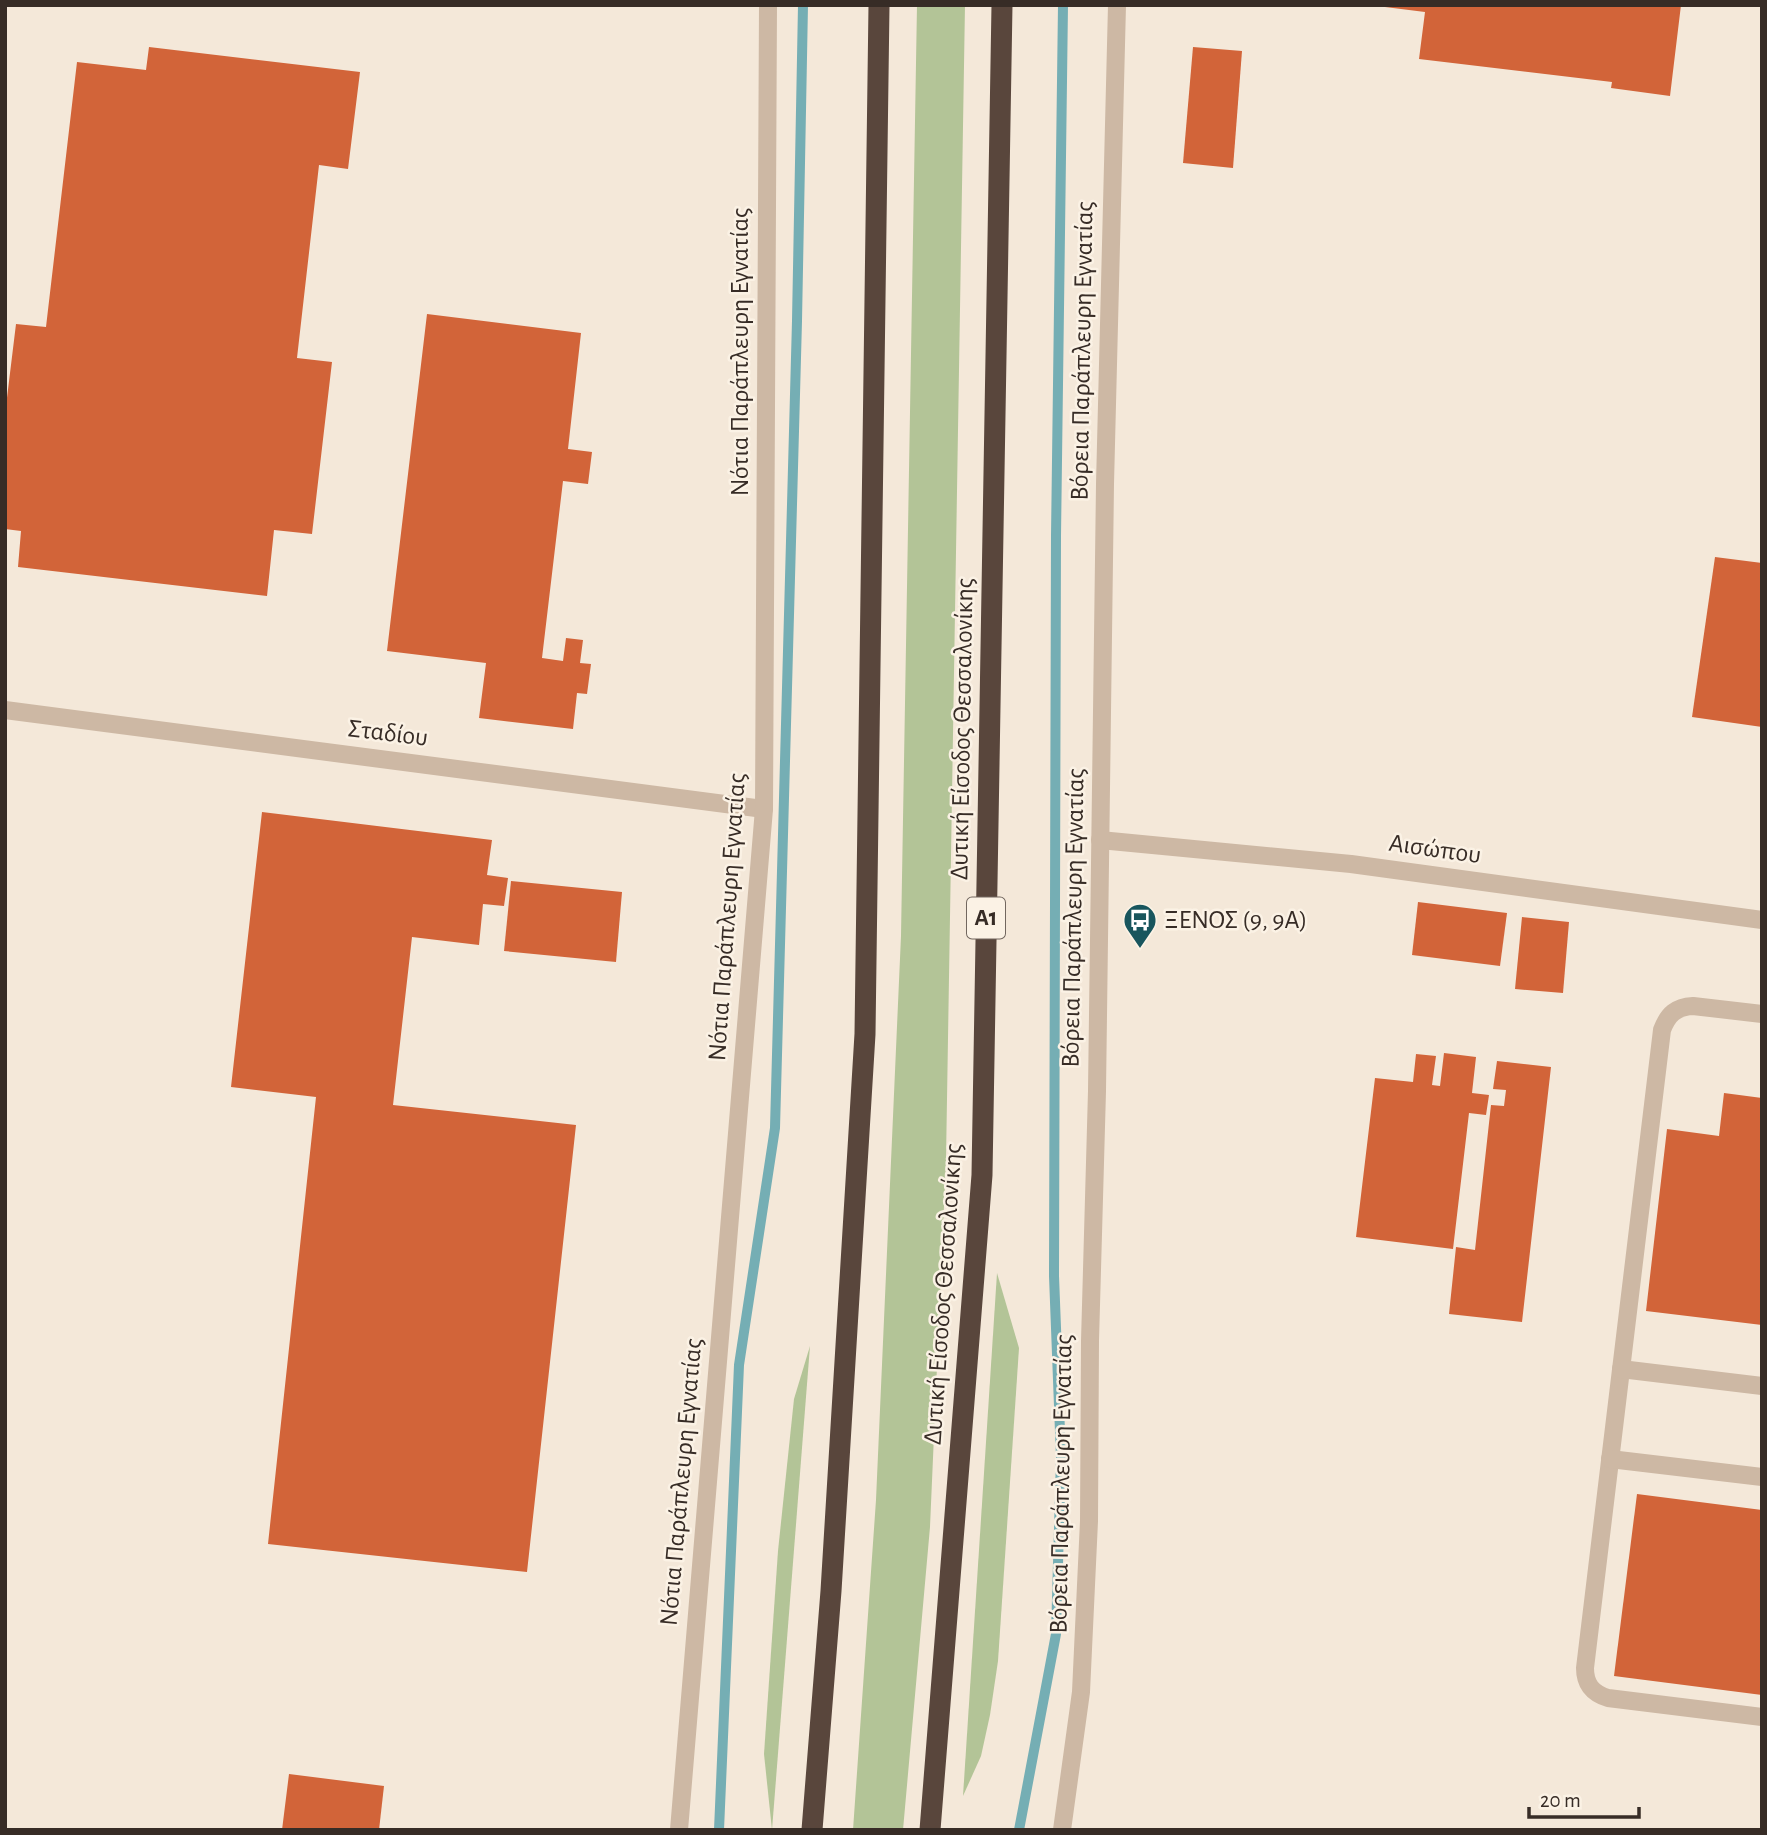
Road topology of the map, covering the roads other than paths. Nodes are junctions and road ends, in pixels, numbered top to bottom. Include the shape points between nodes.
1 (768, 5) edge
2 (879, 5) edge
3 (1002, 5) edge
4 (1117, 5) edge
5 (5, 710) edge
6 (764, 809) junction
7 (1100, 840) junction
8 (1762, 920) edge
9 (1762, 1014) edge
10 (1621, 1368) junction
11 (1762, 1386) edge
12 (1610, 1459) junction
13 (1762, 1478) edge
14 (1762, 1717) edge
15 (679, 1830) edge
16 (812, 1830) edge
17 (930, 1830) edge
18 (1062, 1830) edge

1 - 6 street, Νότια Παράπλευρη Εγνατίας
2 - 16 highway via 865,1034
3 - 17 highway, Δυτική Είσοδος Θεσσαλονίκης / Α1 via 982,1175
4 - 7 street, Βόρεια Παράπλευρη Εγνατίας
5 - 6 street, Σταδίου
6 - 15 street, Νότια Παράπλευρη Εγνατίας
7 - 8 street, Αισώπου via 1351,864
7 - 18 street, Βόρεια Παράπλευρη Εγνατίας via 1089,1521 1081,1692
9 - 10 street via 1682,1006 1662,1030
10 - 11 street
10 - 12 street
12 - 13 street
12 - 14 street via 1585,1668 1590,1688 1608,1698

